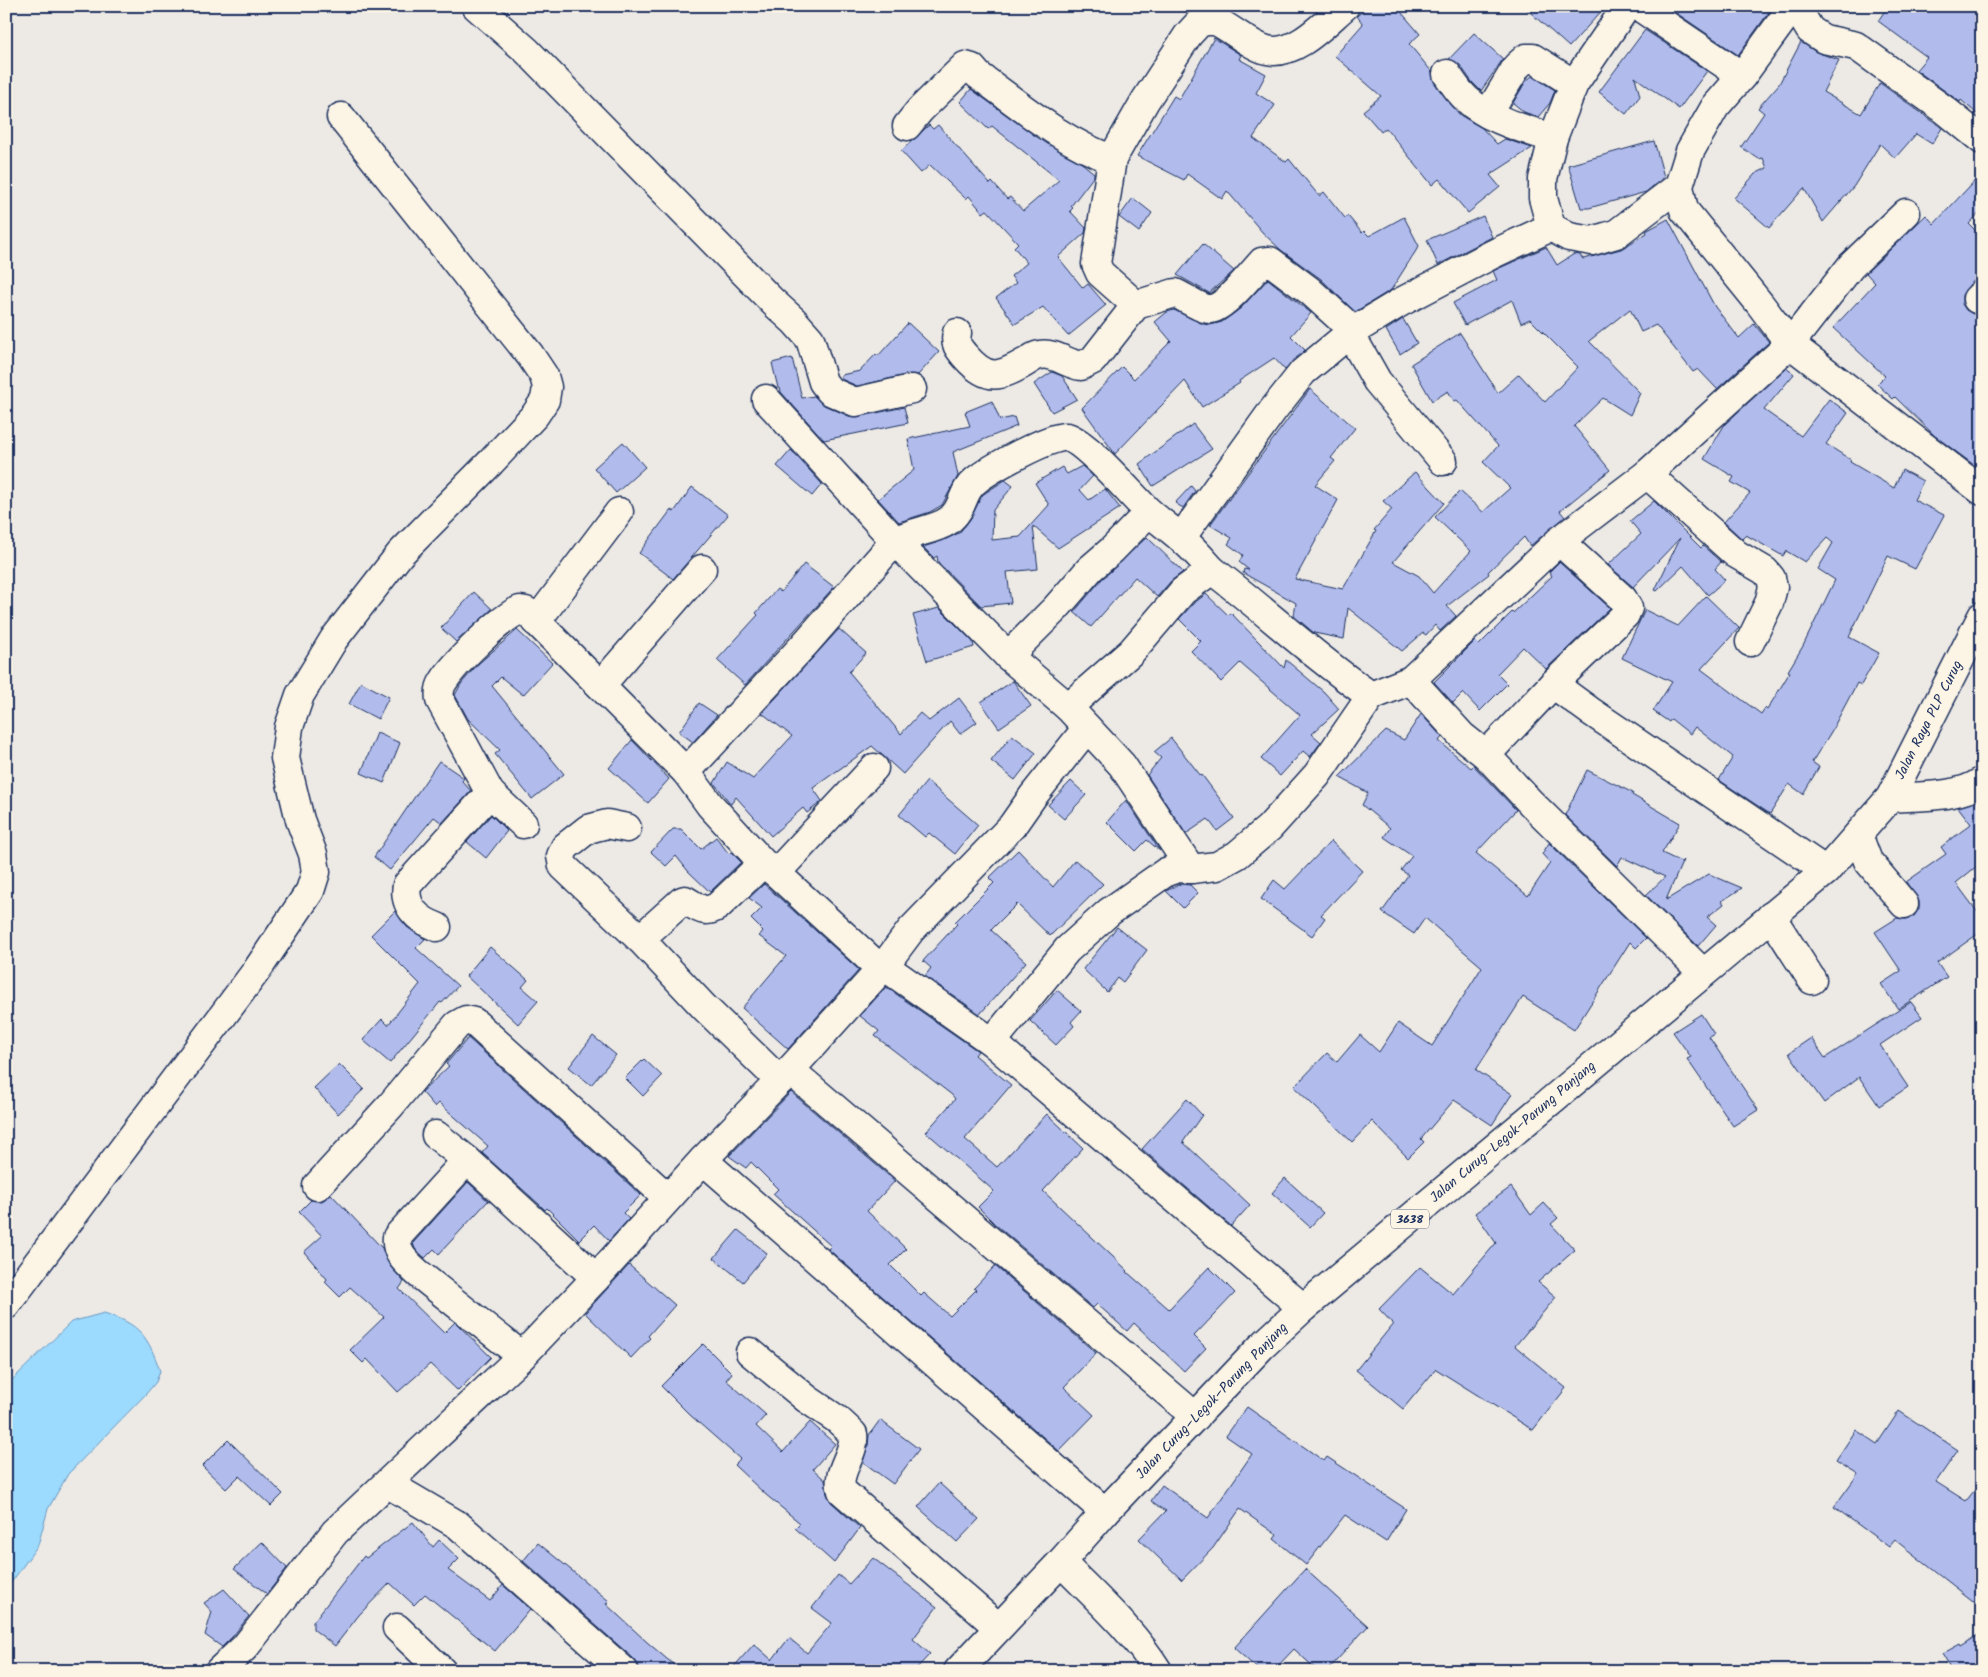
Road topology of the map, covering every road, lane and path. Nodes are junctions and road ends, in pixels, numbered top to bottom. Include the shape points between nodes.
1 (476, 6) edge
2 (1345, 6) edge
3 (1627, 6) edge
4 (1638, 6) edge
5 (1792, 6) edge
6 (1798, 6) edge
7 (1447, 74) dead end
8 (1742, 76) junction
9 (1574, 84) junction
10 (1488, 114) junction
11 (341, 116) dead end
12 (907, 126) dead end
13 (1553, 138) junction
14 (1982, 140) edge
15 (1112, 159) junction
16 (1678, 186) junction
17 (1906, 213) dead end
18 (1551, 227) junction
19 (1136, 305) junction
20 (957, 333) dead end
21 (1350, 333) junction
22 (1790, 344) junction
23 (912, 389) dead end
24 (766, 399) dead end
25 (1443, 461) dead end
26 (1646, 474) junction
27 (1982, 491) edge
28 (619, 512) dead end
29 (1149, 512) junction
30 (1181, 538) junction
31 (895, 541) junction
32 (1559, 541) junction
33 (702, 569) dead end
34 (1212, 570) junction
35 (536, 622) junction
36 (1980, 627) edge
37 (1750, 642) dead end
38 (1008, 656) junction
39 (1411, 680) junction
40 (1553, 684) junction
41 (601, 685) junction
42 (1371, 696) junction
43 (1068, 707) junction
44 (1087, 728) junction
45 (1486, 755) junction
46 (874, 768) dead end
47 (686, 772) junction
48 (1982, 781) edge
49 (490, 793) junction
50 (1890, 798) junction
51 (523, 824) dead end
52 (627, 828) dead end
53 (1858, 835) junction
54 (769, 868) junction
55 (1191, 869) junction
56 (1826, 871) junction
57 (1904, 904) dead end
58 (1771, 916) junction
59 (437, 927) dead end
60 (640, 939) junction
61 (884, 966) junction
62 (1703, 973) junction
63 (1812, 980) dead end
64 (992, 1042) junction
65 (785, 1076) junction
66 (436, 1135) dead end
67 (467, 1160) junction
68 (703, 1160) junction
69 (317, 1186) dead end
70 (668, 1198) junction
71 (596, 1278) junction
72 (6, 1305) edge
73 (1304, 1308) junction
74 (750, 1352) dead end
75 (522, 1356) junction
76 (1196, 1417) junction
77 (388, 1484) junction
78 (1106, 1512) junction
79 (1061, 1562) junction
80 (998, 1627) junction
81 (397, 1628) dead end
82 (219, 1671) edge
83 (442, 1671) edge
84 (624, 1671) edge
85 (958, 1671) edge
86 (1158, 1671) edge

1 - 23 street via 526,51 804,331 810,339 823,382 830,391 855,402
2 - 15 street via 1300,44 1280,50 1267,50 1216,21 1199,23 1145,101
3 - 9 street
4 - 8 street
5 - 8 street
6 - 14 street via 1810,30 1824,39 1856,46 1938,104
7 - 10 street via 1473,105
8 - 16 street via 1706,122 1690,151
9 - 10 street via 1533,58 1526,58 1516,66
9 - 13 street
10 - 13 street
11 - 72 street via 530,355 544,376 547,386 545,400 492,462 400,554 316,666 289,727 285,758 300,820 313,854 316,872 310,891 251,978
12 - 15 street via 965,66 1070,140
13 - 18 street via 1543,179 1543,198
15 - 19 street via 1096,264 1100,273
16 - 18 street via 1616,234 1592,241 1569,237
16 - 22 street via 1684,210
17 - 22 street via 1851,266
18 - 21 street via 1410,297
19 - 20 street via 1093,360 1080,366 1058,357 1039,355 1004,375 989,375 974,366 959,349
19 - 21 street via 1175,294 1212,309 1222,304 1262,262 1270,260 1343,321
21 - 25 street via 1382,387
21 - 30 street via 1303,372
22 - 26 street
22 - 27 street
24 - 31 street
26 - 32 street
26 - 37 street via 1736,554 1765,571 1770,578 1773,587 1769,603
28 - 35 street
29 - 30 street
29 - 31 street via 1106,468 1071,439 1062,437 1006,460 976,480 969,486 957,512 947,521 906,534
29 - 38 street
30 - 34 street
31 - 38 street
31 - 47 street
32 - 39 street
32 - 40 street via 1628,608 1625,615
33 - 41 street
34 - 42 street via 1337,673
34 - 43 street via 1184,591 1130,652
35 - 41 street
35 - 49 street via 520,610 506,618 464,657 439,690 440,700
36 - 50 street, Jalan Raya PLP Curug
38 - 43 street
39 - 42 street
39 - 45 street via 1462,736
40 - 45 street
40 - 56 street
41 - 47 street
42 - 55 street via 1317,776 1269,828 1237,856 1218,866
43 - 44 street
44 - 55 street via 1122,765
44 - 61 street via 1012,826 911,930
45 - 62 street
46 - 54 street
47 - 54 street via 710,805
48 - 50 street via 1962,791
49 - 51 street
49 - 59 street via 407,885 406,900 410,907
50 - 53 street, Jalan Curug–Legok–Parung Panjang / 3638
52 - 60 street via 607,824 588,829 566,846 561,856 563,866
53 - 56 street, Jalan Curug–Legok–Parung Panjang / 3638
53 - 57 street via 1868,861
54 - 60 street via 711,910 682,901
54 - 61 street via 872,961
55 - 64 street via 1178,868 1166,872 1108,912 1067,950
56 - 58 street, Jalan Curug–Legok–Parung Panjang / 3638
58 - 62 street, Jalan Curug–Legok–Parung Panjang / 3638
58 - 63 street
60 - 65 street via 704,1007
61 - 64 street
61 - 65 street
62 - 73 street, Jalan Curug–Legok–Parung Panjang / 3638
64 - 73 street
65 - 68 street
65 - 76 street
66 - 67 street
67 - 71 street
67 - 75 street via 397,1237 396,1246 404,1260 419,1274
68 - 70 street
68 - 78 street
69 - 70 street via 391,1105 457,1025 466,1020 474,1022
70 - 71 street
71 - 75 street
73 - 76 street, Jalan Curug–Legok–Parung Panjang / 3638 via 1261,1347
74 - 80 street via 853,1434 852,1450 839,1484 842,1491
75 - 77 street
76 - 78 street, Jalan Curug–Legok–Parung Panjang / 3638
77 - 82 street via 335,1532 245,1647
77 - 84 street via 458,1525
78 - 79 street, Jalan Curug–Legok–Parung Panjang / 3638
79 - 80 street, Jalan Curug–Legok–Parung Panjang / 3638
79 - 86 street via 1130,1632
80 - 85 street, Jalan Curug–Legok–Parung Panjang / 3638
81 - 83 street

